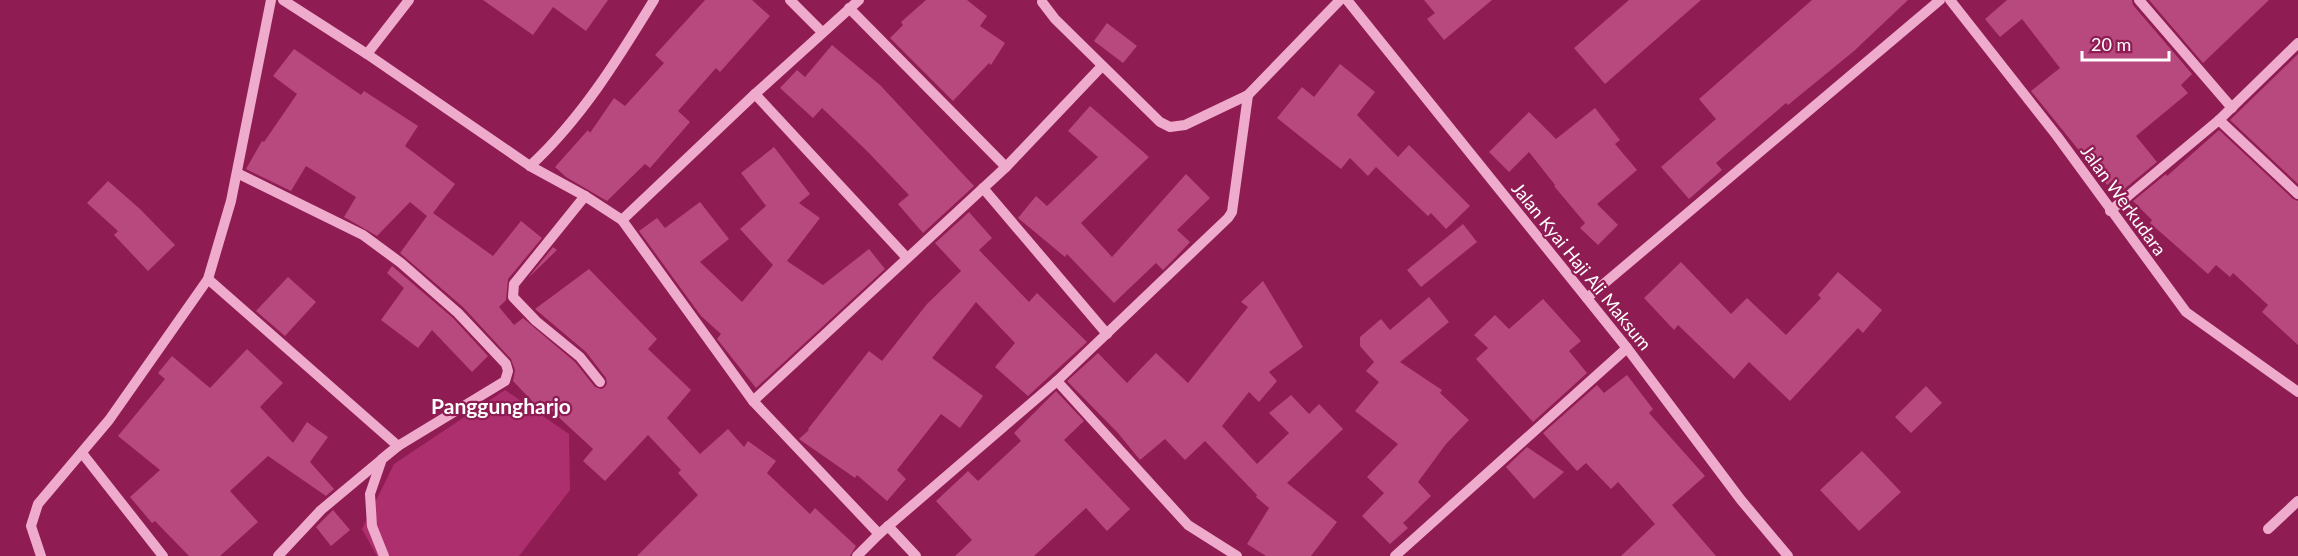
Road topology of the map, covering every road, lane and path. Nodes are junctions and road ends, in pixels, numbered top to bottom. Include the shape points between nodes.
1 (272, 0) edge
2 (283, 0) edge
3 (409, 0) edge
4 (654, 0) edge
5 (790, 0) edge
6 (858, 0) edge
7 (1340, 0) edge
8 (1347, 0) edge
9 (1940, 0) edge
10 (1950, 0) edge
11 (2139, 0) edge
12 (1042, 2) dead end
13 (849, 9) junction
14 (822, 32) junction
15 (2298, 44) edge
16 (367, 54) junction
17 (1102, 66) junction
18 (755, 94) junction
19 (1248, 95) junction
20 (2232, 108) junction
21 (2218, 120) junction
22 (530, 166) junction
23 (1006, 167) junction
24 (237, 173) junction
25 (983, 188) junction
26 (2298, 195) edge
27 (585, 196) junction
28 (2110, 210) junction
29 (622, 220) junction
30 (907, 258) junction
31 (207, 279) junction
32 (1587, 298) junction
33 (1107, 334) junction
34 (1628, 348) junction
35 (1058, 381) junction
36 (600, 382) dead end
37 (2298, 392) edge
38 (753, 401) junction
39 (398, 446) junction
40 (82, 453) junction
41 (382, 459) junction
42 (2298, 501) edge
43 (2268, 529) dead end
44 (883, 530) junction
45 (41, 556) edge
46 (162, 556) edge
47 (278, 556) edge
48 (384, 556) edge
49 (857, 556) edge
50 (916, 556) edge
51 (1237, 556) edge
52 (1395, 556) edge
53 (1788, 556) edge

1 - 24 street
2 - 16 street
3 - 16 street
4 - 22 street via 590,99
5 - 14 street
6 - 13 street
7 - 19 street
8 - 32 street, Jalan Kyai Haji Ali Maksum
9 - 32 street
10 - 28 street, Jalan Werkudara
11 - 20 street
12 - 17 street
13 - 14 street
13 - 23 street
14 - 18 street
15 - 20 street
16 - 22 street
17 - 19 street via 1170,127 1185,125
17 - 23 street
18 - 29 street
18 - 30 street
19 - 33 street via 1232,212
20 - 21 street
21 - 26 street
21 - 28 street
22 - 27 street
23 - 25 street
24 - 31 street
24 - 39 street via 363,235 401,262 458,313 506,364 505,381
25 - 30 street
25 - 33 street
27 - 29 street
27 - 36 street via 514,284 513,297 580,357
28 - 37 street, Jalan Werkudara via 2186,312
29 - 38 street
30 - 38 street
31 - 39 street
31 - 40 street
32 - 34 street, Jalan Kyai Haji Ali Maksum
33 - 35 street
34 - 52 street
34 - 53 street, Jalan Kyai Haji Ali Maksum via 1741,500
35 - 44 street
35 - 51 street via 1188,525
38 - 44 street
39 - 41 street
40 - 45 street via 38,504 31,526
40 - 46 street
41 - 47 street via 321,510
41 - 48 street via 370,494 372,526
42 - 43 street
44 - 49 street
44 - 50 street

